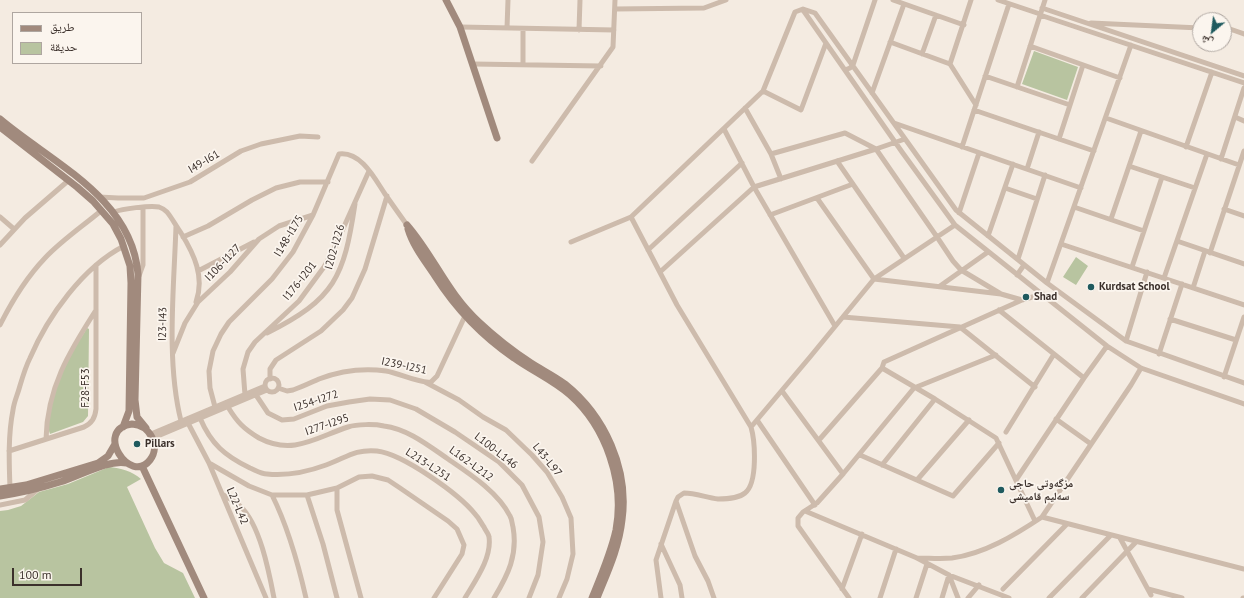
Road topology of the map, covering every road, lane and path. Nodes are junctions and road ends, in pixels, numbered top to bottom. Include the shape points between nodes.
1 (446, 0) edge
2 (508, 0) edge
3 (580, 0) edge
4 (615, 0) edge
5 (726, 0) edge
6 (875, 0) edge
7 (893, 0) edge
8 (972, 0) edge
9 (998, 0) edge
10 (1045, 0) edge
11 (904, 4) junction
12 (1009, 4) junction
13 (1042, 8) junction
14 (615, 9) junction
15 (803, 9) junction
16 (1040, 14) junction
17 (936, 15) junction
18 (1086, 23) junction
19 (964, 25) junction
20 (460, 28) junction
21 (507, 28) junction
22 (1192, 28) edge
23 (523, 29) junction
24 (580, 30) junction
25 (614, 30) junction
26 (1232, 30) edge
27 (1244, 34) edge
28 (890, 42) junction
29 (826, 43) junction
30 (1131, 45) junction
31 (1030, 46) junction
32 (922, 54) junction
33 (473, 64) junction
34 (950, 64) junction
35 (523, 65) junction
36 (853, 65) junction
37 (1083, 65) junction
38 (600, 66) junction
39 (845, 70) junction
40 (1212, 72) junction
41 (985, 76) junction
42 (1244, 76) edge
43 (1120, 78) junction
44 (1244, 83) edge
45 (1017, 87) junction
46 (1244, 88) edge
47 (763, 91) junction
48 (872, 93) junction
49 (1070, 105) junction
50 (975, 107) junction
51 (745, 108) junction
52 (1234, 117) junction
53 (1106, 118) junction
54 (0, 119) edge
55 (1244, 121) edge
56 (894, 123) junction
57 (0, 127) edge
58 (724, 129) junction
59 (1141, 131) junction
60 (1039, 132) junction
61 (318, 137) dead end
62 (497, 138) dead end
63 (905, 139) junction
64 (1058, 139) junction
65 (896, 142) junction
66 (1186, 146) junction
67 (962, 147) junction
68 (876, 149) junction
69 (1094, 151) junction
70 (1244, 151) edge
71 (979, 152) junction
72 (771, 154) junction
73 (1207, 154) junction
74 (1221, 159) junction
75 (532, 161) dead end
76 (837, 161) junction
77 (742, 163) junction
78 (1013, 164) junction
79 (1239, 165) junction
80 (1129, 166) junction
81 (1027, 169) junction
82 (369, 171) junction
83 (1045, 175) junction
84 (1162, 177) junction
85 (781, 178) junction
86 (69, 180) junction
87 (328, 182) junction
88 (853, 184) junction
89 (754, 187) junction
90 (1005, 188) junction
91 (1081, 188) junction
92 (1195, 188) junction
93 (387, 196) junction
94 (99, 197) junction
95 (356, 198) junction
96 (817, 198) junction
97 (1038, 199) junction
98 (1074, 207) junction
99 (143, 208) junction
100 (1224, 209) junction
101 (102, 210) junction
102 (114, 212) junction
103 (959, 213) junction
104 (313, 215) junction
105 (770, 215) junction
106 (1244, 216) edge
107 (0, 217) edge
108 (108, 217) junction
109 (631, 217) junction
110 (1111, 219) junction
111 (407, 225) joint
112 (955, 225) junction
113 (176, 226) junction
114 (14, 229) junction
115 (1144, 231) junction
116 (183, 236) junction
117 (937, 236) junction
118 (988, 236) junction
119 (259, 239) junction
120 (1176, 241) junction
121 (571, 242) dead end
122 (1061, 244) junction
123 (0, 245) edge
124 (124, 246) junction
125 (648, 250) junction
126 (988, 252) junction
127 (1207, 252) junction
128 (904, 258) junction
129 (1018, 259) junction
130 (1244, 263) edge
131 (1024, 265) junction
132 (96, 266) junction
133 (1132, 267) junction
134 (961, 270) junction
135 (198, 271) junction
136 (660, 272) junction
137 (1147, 272) junction
138 (1017, 275) junction
139 (874, 278) junction
140 (1164, 278) junction
141 (138, 280) junction
142 (1047, 283) junction
143 (1182, 284) junction
144 (940, 286) junction
145 (1193, 288) junction
146 (1001, 294) junction
147 (1042, 294) junction
148 (1022, 300) junction
149 (1244, 305) edge
150 (194, 307) junction
151 (96, 309) junction
152 (999, 310) junction
153 (467, 314) junction
154 (843, 316) junction
155 (1244, 317) edge
156 (1170, 319) junction
157 (0, 325) edge
158 (835, 326) junction
159 (960, 327) junction
160 (263, 335) junction
161 (1236, 340) junction
162 (1126, 342) junction
163 (1106, 346) junction
164 (173, 353) junction
165 (1054, 354) junction
166 (1159, 354) junction
167 (996, 355) junction
168 (882, 368) junction
169 (1141, 368) junction
170 (1224, 377) junction
171 (1084, 378) junction
172 (270, 379) junction
173 (425, 382) junction
174 (1244, 383) edge
175 (1034, 387) junction
176 (266, 388) junction
177 (278, 388) junction
178 (914, 388) junction
179 (782, 391) junction
180 (245, 395) junction
181 (256, 395) junction
182 (935, 399) junction
183 (1244, 404) edge
184 (215, 407) junction
185 (228, 407) junction
186 (416, 409) joint
187 (200, 418) junction
188 (1056, 419) junction
189 (757, 420) junction
190 (969, 420) junction
191 (181, 421) junction
192 (188, 423) junction
193 (123, 427) junction
194 (751, 427) junction
195 (1006, 432) dead end
196 (150, 433) junction
197 (46, 440) junction
198 (421, 440) joint
199 (818, 440) junction
200 (115, 444) junction
201 (999, 444) junction
202 (1091, 444) junction
203 (9, 451) junction
204 (860, 455) junction
205 (128, 463) junction
206 (209, 463) junction
207 (882, 464) junction
208 (142, 466) junction
209 (843, 474) junction
210 (918, 480) junction
211 (1016, 480) junction
212 (10, 488) junction
213 (39, 488) junction
214 (337, 488) junction
215 (0, 489) edge
216 (221, 494) junction
217 (272, 495) junction
218 (307, 495) junction
219 (0, 496) edge
220 (676, 501) junction
221 (0, 505) edge
222 (815, 505) junction
223 (805, 511) junction
224 (1042, 517) junction
225 (1035, 522) junction
226 (1067, 524) junction
227 (862, 534) junction
228 (1111, 535) junction
229 (1120, 538) junction
230 (1136, 542) junction
231 (662, 544) junction
232 (896, 549) junction
233 (1127, 552) junction
234 (917, 558) junction
235 (927, 564) junction
236 (1244, 569) edge
237 (949, 575) junction
238 (603, 576) junction
239 (979, 586) junction
240 (842, 589) junction
241 (1003, 589) dead end
242 (1148, 589) junction
243 (1151, 595) dead end
244 (204, 598) edge
245 (266, 598) edge
246 (274, 598) edge
247 (306, 598) edge
248 (337, 598) edge
249 (362, 598) edge
250 (434, 598) edge
251 (465, 598) edge
252 (494, 598) edge
253 (529, 598) edge
254 (559, 598) edge
255 (592, 598) edge
256 (597, 598) edge
257 (661, 598) edge
258 (682, 598) edge
259 (714, 598) edge
260 (849, 598) edge
261 (880, 598) edge
262 (916, 598) edge
263 (942, 598) edge
264 (958, 598) edge
265 (968, 598) edge
266 (1009, 598) edge
267 (1049, 598) edge
268 (1082, 598) edge
269 (1182, 598) edge

1 - 20 street
2 - 21 street
3 - 24 street
4 - 14 street
5 - 14 street via 704,8
6 - 36 street
7 - 11 street
8 - 19 street
9 - 12 street
10 - 13 street
11 - 17 street
11 - 28 street
12 - 16 street
12 - 41 street
13 - 16 street
13 - 18 street
14 - 25 street
15 - 29 street
15 - 36 street via 815,13
15 - 47 street via 795,12
16 - 30 street
16 - 31 street
17 - 19 street
17 - 32 street
18 - 22 street
18 - 42 street
19 - 34 street
20 - 21 street
20 - 33 street
21 - 23 street
23 - 24 street
23 - 35 street
24 - 25 street
25 - 38 street via 614,47
26 - 27 street
28 - 32 street
28 - 48 street
29 - 39 street
29 - 47 street via 800,110
30 - 40 street
30 - 43 street
31 - 37 street
31 - 45 street
32 - 34 street
33 - 35 street
33 - 62 street
34 - 50 street
35 - 38 street
36 - 39 street
36 - 48 street
37 - 43 street
37 - 49 street
38 - 75 street
39 - 65 street
40 - 44 street
40 - 66 street
41 - 45 street
41 - 50 street
43 - 53 street
45 - 49 street
46 - 52 street
47 - 51 street
48 - 56 street
49 - 64 street
50 - 60 street
50 - 67 street
51 - 58 street
51 - 72 street
52 - 55 street
52 - 74 street
53 - 59 street
53 - 69 street
54 - 94 street
56 - 63 street
56 - 67 street
57 - 86 street
58 - 77 street
58 - 109 street
59 - 66 street
59 - 80 street
60 - 64 street
60 - 81 street
61 - 94 street, I49-I61 via 300,136 241,151 190,182 144,198
63 - 65 street
63 - 103 street
64 - 69 street
65 - 68 street
65 - 112 street
66 - 73 street
67 - 71 street
68 - 72 street via 845,133
68 - 76 street
68 - 117 street
69 - 91 street
70 - 79 street
71 - 78 street
71 - 103 street
72 - 85 street
73 - 74 street
73 - 92 street
74 - 79 street
76 - 85 street
76 - 88 street
77 - 89 street
77 - 125 street
78 - 81 street
78 - 90 street
79 - 100 street
80 - 84 street
80 - 110 street
81 - 83 street
82 - 87 street, I148-I175 via 354,157 340,154
82 - 93 street, I148-I175
82 - 95 street, I176-I201
83 - 91 street
83 - 97 street
84 - 92 street
84 - 115 street
85 - 89 street
86 - 101 street
86 - 114 street
87 - 104 street, I148-I175
87 - 116 street via 300,182 276,188 208,226
88 - 96 street
88 - 128 street
89 - 105 street
89 - 136 street
90 - 97 street
90 - 118 street
91 - 98 street
92 - 120 street
93 - 111 street, I148-I175
93 - 172 street via 365,269 352,298 321,331 276,360 270,369
94 - 102 street
95 - 160 street, I176-I201 via 324,267 298,301
95 - 160 street, I202-I226 via 349,244 334,282 324,295 304,312
96 - 105 street
96 - 139 street
97 - 129 street
98 - 110 street
98 - 122 street
99 - 102 street
99 - 113 street via 156,206 163,209
99 - 141 street via 143,265
100 - 106 street
100 - 127 street
101 - 108 street
101 - 157 street via 45,258 18,292
102 - 108 street
102 - 141 street via 134,249
103 - 118 street
104 - 119 street, I106-I127 via 279,226
104 - 184 street, I148-I175 via 285,263 229,322 221,334 213,351 209,370
105 - 158 street
107 - 114 street
108 - 124 street
109 - 121 street
109 - 125 street
110 - 115 street
111 - 153 street via 414,243 452,302
112 - 117 street
112 - 126 street
113 - 116 street
113 - 164 street, I23-I43
114 - 123 street
115 - 133 street
116 - 135 street via 194,256
117 - 128 street
117 - 134 street
118 - 129 street
119 - 135 street
119 - 150 street, I106-I127
120 - 127 street
120 - 140 street
122 - 133 street
122 - 142 street
124 - 132 street
124 - 193 street via 132,283 129,411
125 - 136 street
126 - 134 street
126 - 138 street
127 - 130 street
127 - 145 street
128 - 139 street
129 - 131 street
131 - 138 street
131 - 142 street
132 - 151 street, F28-F53
132 - 203 street via 61,304 30,357 13,409
133 - 137 street
134 - 144 street
134 - 146 street
135 - 150 street via 199,292
136 - 194 street via 677,305
137 - 140 street
137 - 162 street
138 - 147 street
139 - 144 street
139 - 154 street
140 - 143 street
141 - 196 street via 135,400 138,417
142 - 162 street
143 - 145 street
143 - 156 street
144 - 146 street
145 - 149 street
146 - 148 street
147 - 148 street
147 - 163 street
148 - 152 street
150 - 164 street, I106-I127
151 - 197 street via 62,368 48,412
151 - 197 street, F28-F53 via 95,416 92,422 84,427
152 - 159 street
152 - 165 street
153 - 173 street, I239-I251 via 437,376 433,381
153 - 238 street via 506,352 569,395 586,412 601,437 614,473 618,499 616,530
154 - 158 street
154 - 159 street
155 - 161 street
156 - 161 street
156 - 166 street
158 - 179 street
159 - 167 street
159 - 168 street via 884,362
160 - 180 street, I176-I201 via 252,346 244,365
161 - 170 street
162 - 166 street
163 - 169 street
163 - 171 street
164 - 191 street, I23-I43 via 175,392
165 - 171 street
165 - 175 street
166 - 170 street
167 - 175 street
167 - 178 street
168 - 178 street
168 - 199 street
169 - 183 street
169 - 202 street
170 - 174 street
171 - 188 street
172 - 176 street
172 - 177 street via 276,381
173 - 177 street, I239-I251 via 393,372 359,370 332,374 293,390
173 - 254 street, L43-L97 via 506,430 532,455 562,497 571,518 573,554
175 - 195 street
176 - 177 street via 274,392
176 - 180 street
176 - 181 street
178 - 182 street
178 - 204 street
179 - 189 street
179 - 199 street
180 - 184 street
181 - 185 street
181 - 186 street, I254-I272 via 268,413 282,420 294,419 327,406 370,399 390,400
182 - 190 street
182 - 207 street
184 - 191 street
185 - 187 street
185 - 198 street, I277-I295 via 235,420 246,430 269,443 290,446 306,443 357,425 384,426
186 - 253 street, L100-L146 via 499,462 522,485 539,517 543,542 538,574
187 - 192 street
187 - 251 street, L213-L251 via 216,446 235,461 266,474 300,473 327,465 349,454 379,451 400,458 433,479 458,497 475,514 490,536 488,556
188 - 202 street
188 - 211 street
189 - 194 street
189 - 222 street
190 - 201 street via 996,438
190 - 210 street
191 - 196 street
192 - 196 street
192 - 206 street, L22-L42
193 - 196 street via 136,424
193 - 200 street via 117,434
194 - 220 street via 754,439 753,473 746,492 736,497 720,499 684,493
196 - 208 street via 155,445 153,455
197 - 203 street, F28-F53
198 - 252 street, L162-L212 via 485,486 511,516 515,536 513,560
199 - 209 street
200 - 205 street via 120,456
200 - 212 street via 108,456 98,463
201 - 210 street via 953,496
201 - 211 street
202 - 224 street
203 - 212 street
204 - 207 street
204 - 209 street
205 - 208 street
205 - 213 street via 113,462
206 - 216 street, L22-L42
206 - 217 street via 249,486
207 - 210 street
208 - 244 street
209 - 222 street
211 - 225 street
212 - 215 street
213 - 219 street
213 - 221 street via 25,500
214 - 218 street
214 - 249 street via 337,510
214 - 250 street via 359,477 380,477 400,488 457,529 464,545 462,554
216 - 245 street, L22-L42
216 - 246 street via 241,506 253,524 262,548
217 - 218 street
217 - 247 street via 281,513
218 - 248 street via 320,532
220 - 231 street
220 - 259 street via 695,556
222 - 223 street
223 - 227 street
223 - 240 street via 798,518 798,526
224 - 225 street
224 - 226 street
225 - 234 street via 990,547 966,555 951,558
226 - 228 street
226 - 241 street
227 - 232 street
227 - 240 street
228 - 229 street
228 - 267 street
229 - 230 street
229 - 233 street
230 - 233 street
230 - 236 street
231 - 257 street via 656,560
231 - 258 street via 680,585
232 - 234 street
232 - 261 street
233 - 242 street
233 - 268 street
234 - 235 street
235 - 237 street
235 - 262 street
237 - 239 street
237 - 263 street
237 - 264 street
238 - 255 street
238 - 256 street
239 - 265 street
239 - 266 street
240 - 260 street
242 - 243 street
242 - 269 street

